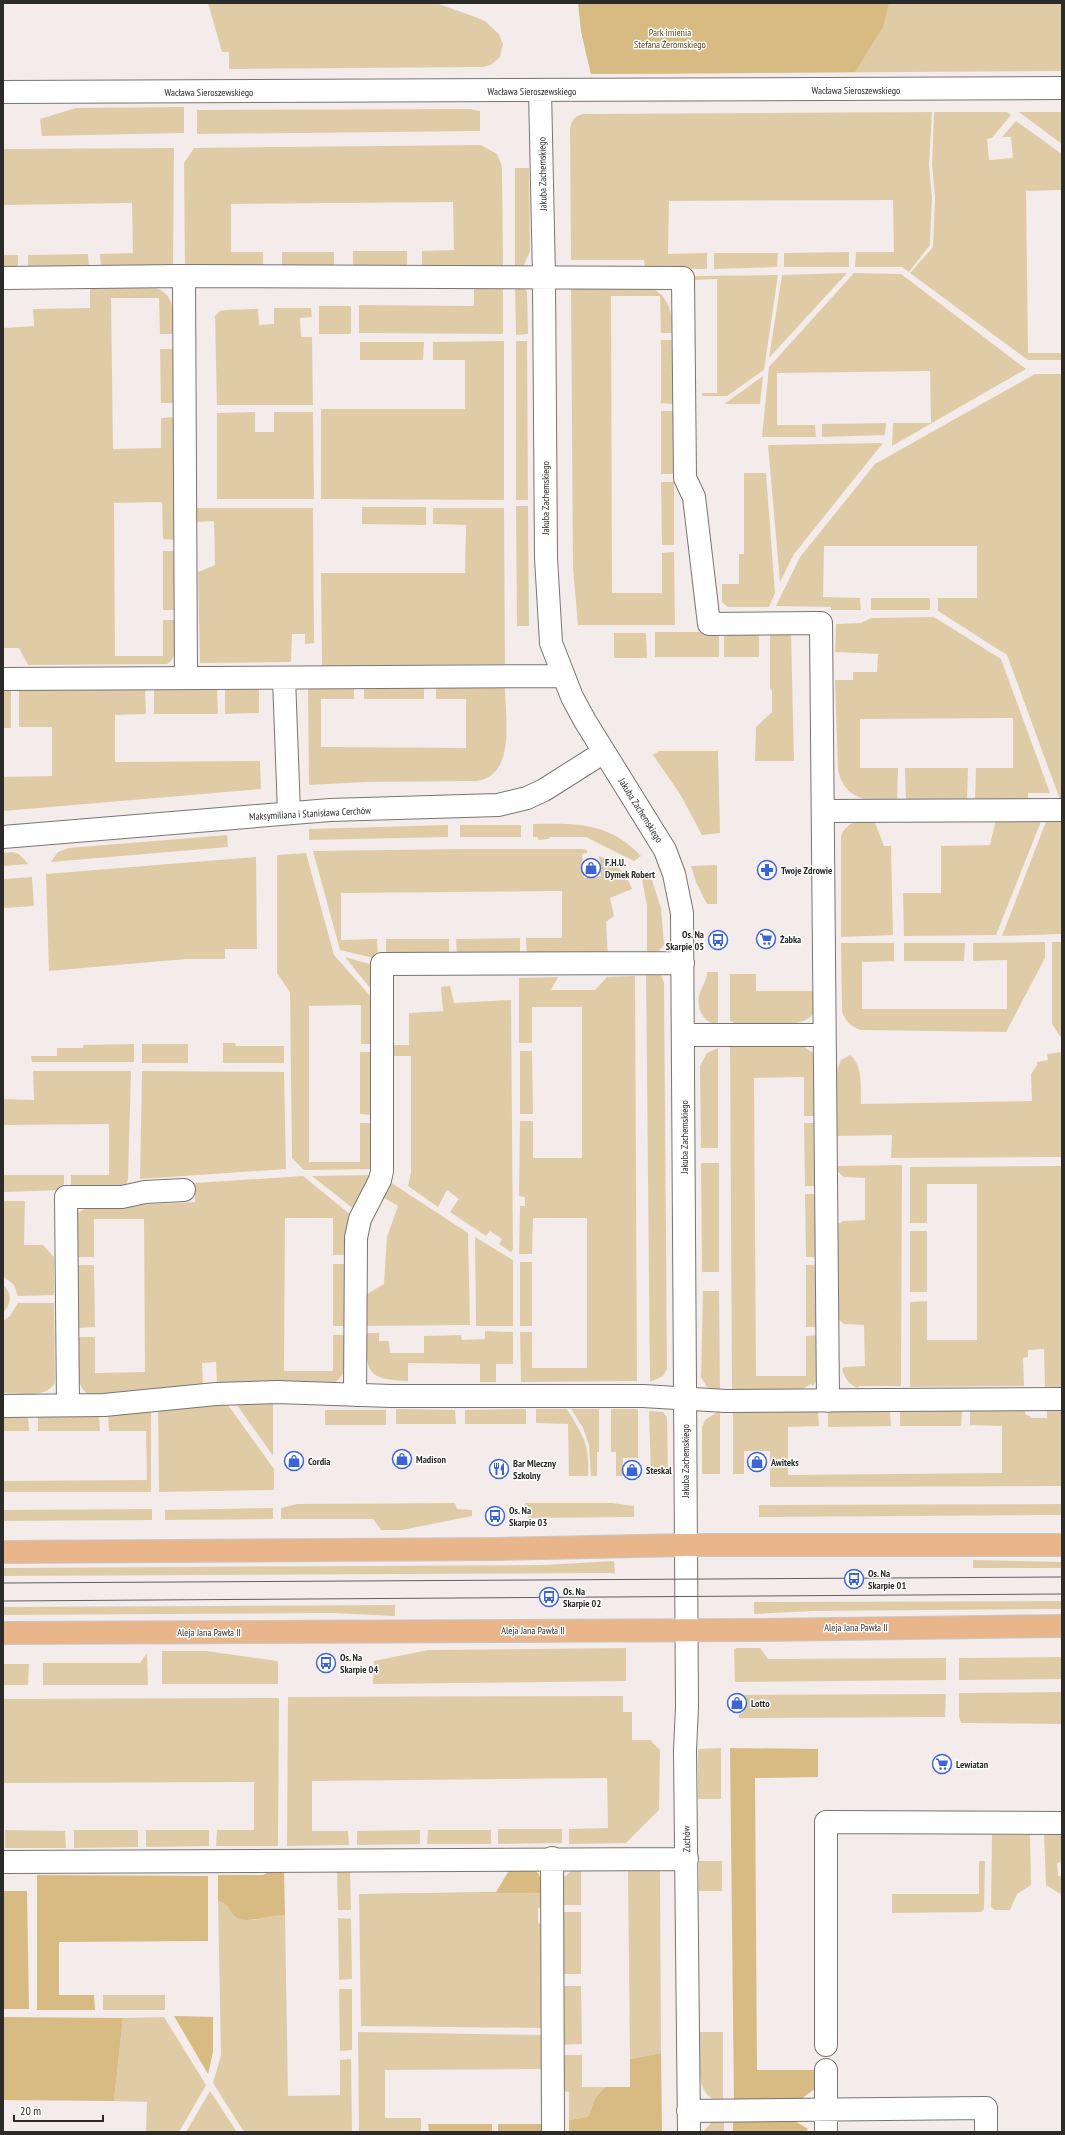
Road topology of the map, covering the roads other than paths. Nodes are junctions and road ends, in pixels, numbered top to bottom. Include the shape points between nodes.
1 (1062, 88) edge
2 (540, 90) junction
3 (3, 92) edge
4 (184, 277) junction
5 (3, 278) edge
6 (544, 278) junction
7 (563, 676) junction
8 (186, 678) junction
9 (284, 678) junction
10 (3, 679) edge
11 (604, 752) junction
12 (1062, 810) edge
13 (824, 811) junction
14 (289, 813) junction
15 (3, 837) edge
16 (683, 963) junction
17 (683, 1035) junction
18 (824, 1035) junction
19 (184, 1190) dead end
20 (355, 1395) junction
21 (685, 1399) junction
22 (1062, 1399) edge
23 (828, 1401) junction
24 (68, 1405) junction
25 (3, 1406) edge
26 (686, 1545) junction
27 (1062, 1545) edge
28 (3, 1552) edge
29 (1062, 1626) edge
30 (685, 1630) junction
31 (3, 1633) edge
32 (1062, 1823) edge
33 (552, 1858) junction
34 (687, 1858) junction
35 (3, 1862) edge
36 (826, 2045) dead end
37 (826, 2070) dead end
38 (826, 2109) junction
39 (688, 2111) junction
40 (553, 2132) edge
41 (689, 2132) edge
42 (826, 2132) edge
43 (986, 2132) edge

1 - 2 street, Wacława Sieroszewskiego
2 - 3 street, Wacława Sieroszewskiego
2 - 6 street, Jakuba Zachemskiego
4 - 5 street
4 - 6 street
4 - 8 street
6 - 7 street, Jakuba Zachemskiego via 546,585 551,643
6 - 13 street via 683,278 685,478 694,497 709,624 821,623
7 - 9 street
7 - 11 street, Jakuba Zachemskiego via 575,703
8 - 9 street
8 - 10 street
9 - 14 street
11 - 14 street, Maksymiliana i Stanisława Cerchów via 544,790 498,805
11 - 16 street, Jakuba Zachemskiego via 659,837 670,860 681,905
12 - 13 street
13 - 18 street
14 - 15 street, Maksymiliana i Stanisława Cerchów
16 - 17 street, Jakuba Zachemskiego
16 - 20 street via 382,964 382,1172 360,1219 356,1238
17 - 18 street
17 - 21 street, Jakuba Zachemskiego
18 - 23 street
19 - 24 street via 145,1192 122,1197 66,1197
20 - 21 street via 643,1396
20 - 24 street via 277,1392
21 - 23 street
21 - 26 street, Jakuba Zachemskiego
22 - 23 street
24 - 25 street
26 - 27 main road
26 - 28 main road
26 - 30 street, Zuchów
29 - 30 main road, Aleja Jana Pawła II
30 - 31 main road, Aleja Jana Pawła II
30 - 34 street, Zuchów
32 - 36 street via 826,1822
33 - 34 street
33 - 35 street
33 - 40 street
34 - 39 street, Zuchów
37 - 38 street
38 - 39 street
38 - 42 street
38 - 43 street via 986,2108
39 - 41 street, Zuchów

